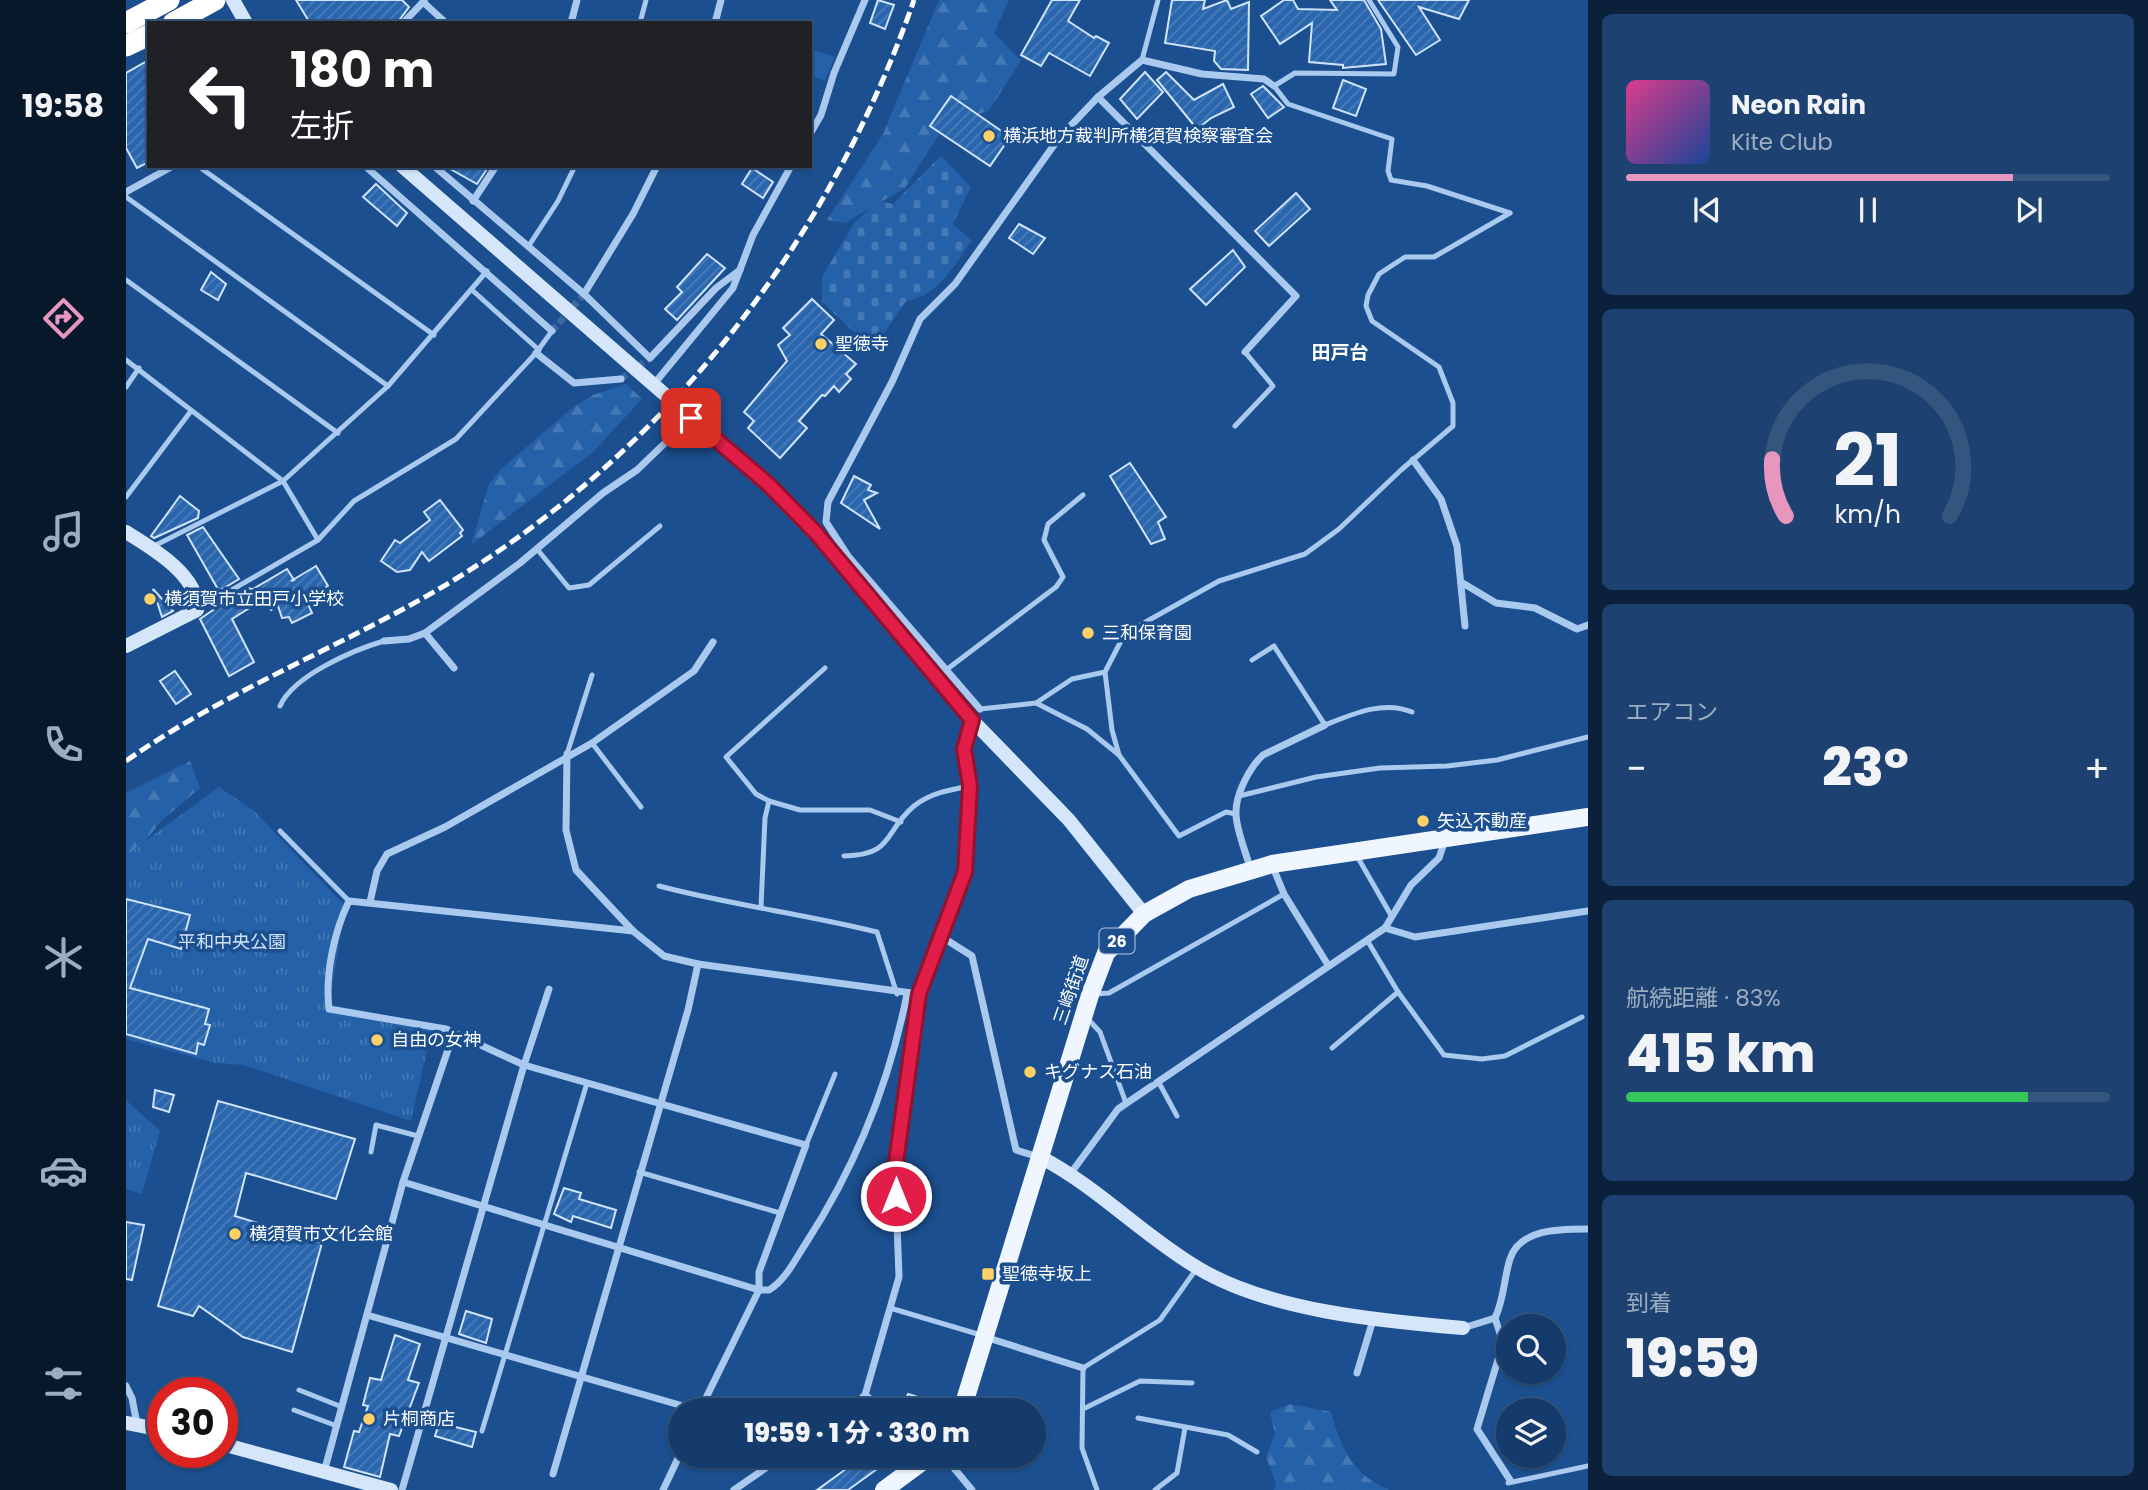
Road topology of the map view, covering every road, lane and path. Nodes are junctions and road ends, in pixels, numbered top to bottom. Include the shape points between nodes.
1 (169, 0) edge
2 (215, 0) edge
3 (233, 0) edge
4 (577, 0) edge
5 (646, 0) edge
6 (721, 0) edge
7 (865, 0) edge
8 (1158, 0) edge
9 (1369, 0) edge
10 (423, 1) edge
11 (177, 21) edge
12 (245, 21) edge
13 (404, 21) edge
14 (444, 21) edge
15 (572, 21) edge
16 (641, 21) edge
17 (716, 21) edge
18 (126, 23) edge
19 (147, 36) edge
20 (126, 47) edge
21 (1142, 60) junction
22 (1274, 86) junction
23 (1098, 97) junction
24 (812, 131) edge
25 (170, 168) edge
26 (201, 168) edge
27 (367, 168) edge
28 (404, 168) edge
29 (435, 168) edge
30 (495, 168) edge
31 (574, 168) edge
32 (656, 168) edge
33 (790, 168) edge
34 (126, 194) edge
35 (473, 201) junction
36 (528, 247) junction
37 (740, 270) junction
38 (487, 271) junction
39 (126, 280) edge
40 (472, 290) junction
41 (584, 294) junction
42 (552, 331) joint
43 (434, 335) junction
44 (538, 352) junction
45 (1245, 352) joint
46 (126, 360) edge
47 (139, 368) junction
48 (621, 379) tunnel mouth
49 (653, 385) junction
50 (388, 386) junction
51 (126, 387) edge
52 (191, 411) junction
53 (691, 418) junction
54 (1236, 426) dead end
55 (338, 433) junction
56 (1413, 460) junction
57 (283, 481) junction
58 (1083, 495) dead end
59 (126, 497) edge
60 (660, 526) dead end
61 (126, 532) edge
62 (318, 540) junction
63 (152, 548) junction
64 (537, 549) junction
65 (1461, 582) junction
66 (197, 610) junction
67 (1465, 625) dead end
68 (1588, 625) edge
69 (425, 633) junction
70 (384, 640) joint
71 (713, 642) dead end
72 (126, 646) edge
73 (1252, 660) dead end
74 (454, 668) dead end
75 (825, 668) dead end
76 (946, 670) junction
77 (1105, 672) junction
78 (593, 675) dead end
79 (1035, 703) junction
80 (280, 706) dead end
81 (1412, 712) dead end
82 (976, 715) junction
83 (1325, 725) junction
84 (1588, 737) edge
85 (592, 743) junction
86 (567, 754) junction
87 (1119, 755) junction
88 (970, 786) junction
89 (1239, 796) junction
90 (769, 801) junction
91 (640, 807) dead end
92 (1236, 814) junction
93 (1588, 817) edge
94 (901, 822) junction
95 (280, 831) dead end
96 (1446, 837) junction
97 (1354, 850) junction
98 (844, 856) dead end
99 (1272, 864) junction
100 (1251, 870) junction
101 (659, 886) dead end
102 (1284, 894) junction
103 (349, 901) junction
104 (370, 902) junction
105 (761, 907) junction
106 (1588, 911) edge
107 (1144, 914) junction
108 (1392, 918) junction
109 (1385, 928) junction
110 (633, 931) junction
111 (942, 937) junction
112 (1367, 940) junction
113 (698, 964) junction
114 (1328, 965) junction
115 (549, 989) dead end
116 (1398, 992) junction
117 (897, 994) junction
118 (919, 994) junction
119 (907, 995) junction
120 (1090, 995) junction
121 (1083, 1014) junction
122 (1582, 1017) dead end
123 (454, 1032) junction
124 (1332, 1048) dead end
125 (524, 1065) junction
126 (835, 1074) dead end
127 (1158, 1081) junction
128 (587, 1083) junction
129 (659, 1103) junction
130 (1126, 1103) junction
131 (1177, 1116) dead end
132 (418, 1136) junction
133 (806, 1146) junction
134 (371, 1152) dead end
135 (1040, 1157) junction
136 (639, 1172) junction
137 (1071, 1173) junction
138 (404, 1182) junction
139 (485, 1207) junction
140 (780, 1213) junction
141 (544, 1225) junction
142 (1588, 1229) edge
143 (618, 1247) junction
144 (1197, 1268) junction
145 (759, 1290) junction
146 (890, 1308) junction
147 (367, 1315) junction
148 (1494, 1318) junction
149 (1373, 1320) junction
150 (1463, 1328) joint
151 (985, 1337) junction
152 (446, 1338) junction
153 (505, 1355) junction
154 (1083, 1368) junction
155 (1357, 1373) dead end
156 (581, 1377) junction
157 (1192, 1383) dead end
158 (126, 1386) edge
159 (299, 1390) dead end
160 (865, 1395) junction
161 (704, 1398) edge
162 (862, 1398) edge
163 (869, 1398) edge
164 (966, 1398) edge
165 (668, 1402) edge
166 (342, 1407) junction
167 (1083, 1409) junction
168 (294, 1410) dead end
169 (1139, 1418) dead end
170 (131, 1424) edge
171 (337, 1426) junction
172 (1185, 1428) junction
173 (482, 1431) dead end
174 (238, 1448) edge
175 (1256, 1452) dead end
176 (1588, 1466) edge
177 (673, 1468) edge
178 (766, 1468) edge
179 (914, 1468) edge
180 (954, 1468) edge
181 (324, 1472) junction
182 (553, 1474) dead end
183 (1509, 1482) joint
184 (391, 1490) edge
185 (402, 1490) edge
186 (663, 1490) edge
187 (734, 1490) edge
188 (884, 1490) edge
189 (972, 1490) edge
190 (1097, 1490) edge
191 (1155, 1490) edge

1 - 18 highway
2 - 11 highway
3 - 12 street
4 - 15 street
5 - 16 lane
6 - 17 street
7 - 24 street
8 - 21 lane
9 - 22 lane via 1398,47 1394,74 1295,73
10 - 13 street
10 - 14 street
19 - 20 highway
21 - 22 street via 1202,74 1264,79
21 - 23 street
22 - 56 lane via 1288,104 1392,139 1391,180 1427,186 1510,213 1434,257 1405,257 1380,274 1368,295 1366,306 1372,321 1439,367 1452,399 1452,426
23 - 45 street via 1296,296
23 - 76 street via 1059,138 955,284 919,319 892,382 828,502 826,522 848,556
25 - 34 street
26 - 43 lane
27 - 38 street
28 - 49 street
29 - 35 street
30 - 35 street
31 - 36 lane
32 - 41 street
33 - 37 street via 753,235
34 - 50 lane
35 - 36 street
36 - 41 street
37 - 41 street via 716,288 650,358
37 - 49 street via 733,288
38 - 40 lane
38 - 42 street
39 - 55 lane
40 - 43 lane
40 - 44 lane
42 - 44 lane
43 - 50 lane
44 - 48 street via 574,383
44 - 62 lane via 456,439 354,501
45 - 54 lane via 1273,386
46 - 47 lane
47 - 51 lane
47 - 52 lane
49 - 53 street
50 - 55 lane
52 - 57 lane
52 - 59 lane
53 - 64 street via 637,470
53 - 82 street via 769,485 816,533
55 - 57 lane
56 - 65 street via 1441,499 1457,546
56 - 77 lane via 1305,554 1219,581 1133,629 1122,639
57 - 62 lane
57 - 63 lane
58 - 76 lane via 1048,524 1044,540 1063,577 1056,587
60 - 64 lane via 589,585 569,588
61 - 63 street
62 - 66 lane
63 - 66 street via 189,582 198,596
64 - 69 street
65 - 67 street
65 - 68 street via 1496,603 1535,608 1577,629
66 - 72 street
69 - 70 street
69 - 74 street
70 - 80 lane via 351,651 285,693
71 - 85 street via 694,671
73 - 83 lane via 1274,646
75 - 90 lane via 726,757 756,794
76 - 82 street
77 - 79 lane via 1072,679
77 - 87 lane
78 - 86 lane
79 - 82 lane
79 - 87 lane via 1087,729
81 - 83 lane via 1398,706 1362,710
82 - 88 street via 964,749
82 - 107 street
83 - 89 street via 1263,755 1254,763
84 - 89 lane via 1497,760 1367,769
85 - 86 street
85 - 91 lane
86 - 104 street via 445,827 387,854 377,871
86 - 110 street via 566,830 576,870
87 - 92 lane via 1179,836 1226,813
88 - 94 lane via 934,793
88 - 111 street via 965,872
89 - 92 street
90 - 94 lane via 800,810 870,810
90 - 105 lane
92 - 100 street
93 - 96 main road, 三崎街道 / 26
94 - 98 lane via 879,850 868,856
95 - 103 lane
96 - 97 main road, 三崎街道 / 26
96 - 108 street via 1439,858 1411,885
97 - 99 main road, 三崎街道 / 26
97 - 108 lane
99 - 100 main road, 三崎街道 / 26
99 - 102 street
100 - 107 main road, 三崎街道 / 26 via 1189,889
101 - 105 lane
102 - 114 street
102 - 120 lane via 1109,993
103 - 104 street
103 - 123 street via 341,918 327,989 328,1009
104 - 110 street
105 - 117 lane via 877,932
106 - 109 street via 1415,937
107 - 120 main road, 三崎街道 / 26 via 1106,953
108 - 109 street
109 - 112 street
110 - 113 street via 664,956
111 - 118 street
111 - 135 street via 972,956 1016,1150
112 - 114 street
112 - 116 lane
113 - 117 street
113 - 129 street
114 - 127 street
115 - 125 street
116 - 122 lane via 1444,1055 1505,1056
116 - 124 lane
117 - 119 street
118 - 119 street
118 - 146 street via 895,1170 898,1277
119 - 145 street via 878,1104 842,1185 780,1280 769,1290
120 - 121 main road, 三崎街道 / 26
121 - 130 lane via 1100,1032
121 - 135 main road, 三崎街道 / 26
123 - 125 street
123 - 132 street
125 - 128 street
125 - 139 street
126 - 133 lane
127 - 130 street
127 - 131 lane
128 - 129 street
128 - 141 lane
129 - 133 street
129 - 136 street
130 - 137 street
132 - 134 lane via 376,1125
132 - 138 street
133 - 140 street
135 - 137 street
135 - 151 main road, 三崎街道 / 26
136 - 140 lane
136 - 143 street
137 - 144 street
138 - 139 street
138 - 147 street
139 - 141 street
139 - 152 street
140 - 145 street via 759,1272
141 - 143 street
141 - 153 lane
142 - 148 street via 1558,1229 1523,1240 1510,1259
143 - 145 street
143 - 156 street
144 - 149 street via 1222,1281 1292,1302
144 - 154 lane via 1160,1320
145 - 161 street
146 - 151 lane
146 - 160 street
147 - 152 street
147 - 166 street
148 - 150 street
148 - 183 street via 1503,1343 1477,1429
149 - 150 street
149 - 155 street
151 - 154 street
151 - 164 main road, 三崎街道 / 26
152 - 153 street
152 - 185 street
153 - 156 street
153 - 173 lane
154 - 167 lane
156 - 165 street
156 - 182 street
157 - 167 lane via 1140,1381
158 - 170 street via 132,1398
159 - 166 lane
160 - 162 street
160 - 163 street
166 - 171 street
167 - 190 lane via 1082,1448
168 - 171 lane
169 - 172 lane
171 - 181 street
172 - 175 lane via 1228,1434
172 - 191 lane via 1177,1473
174 - 181 street
176 - 183 lane
177 - 186 street
178 - 187 street
179 - 188 main road
180 - 189 street
181 - 184 street

